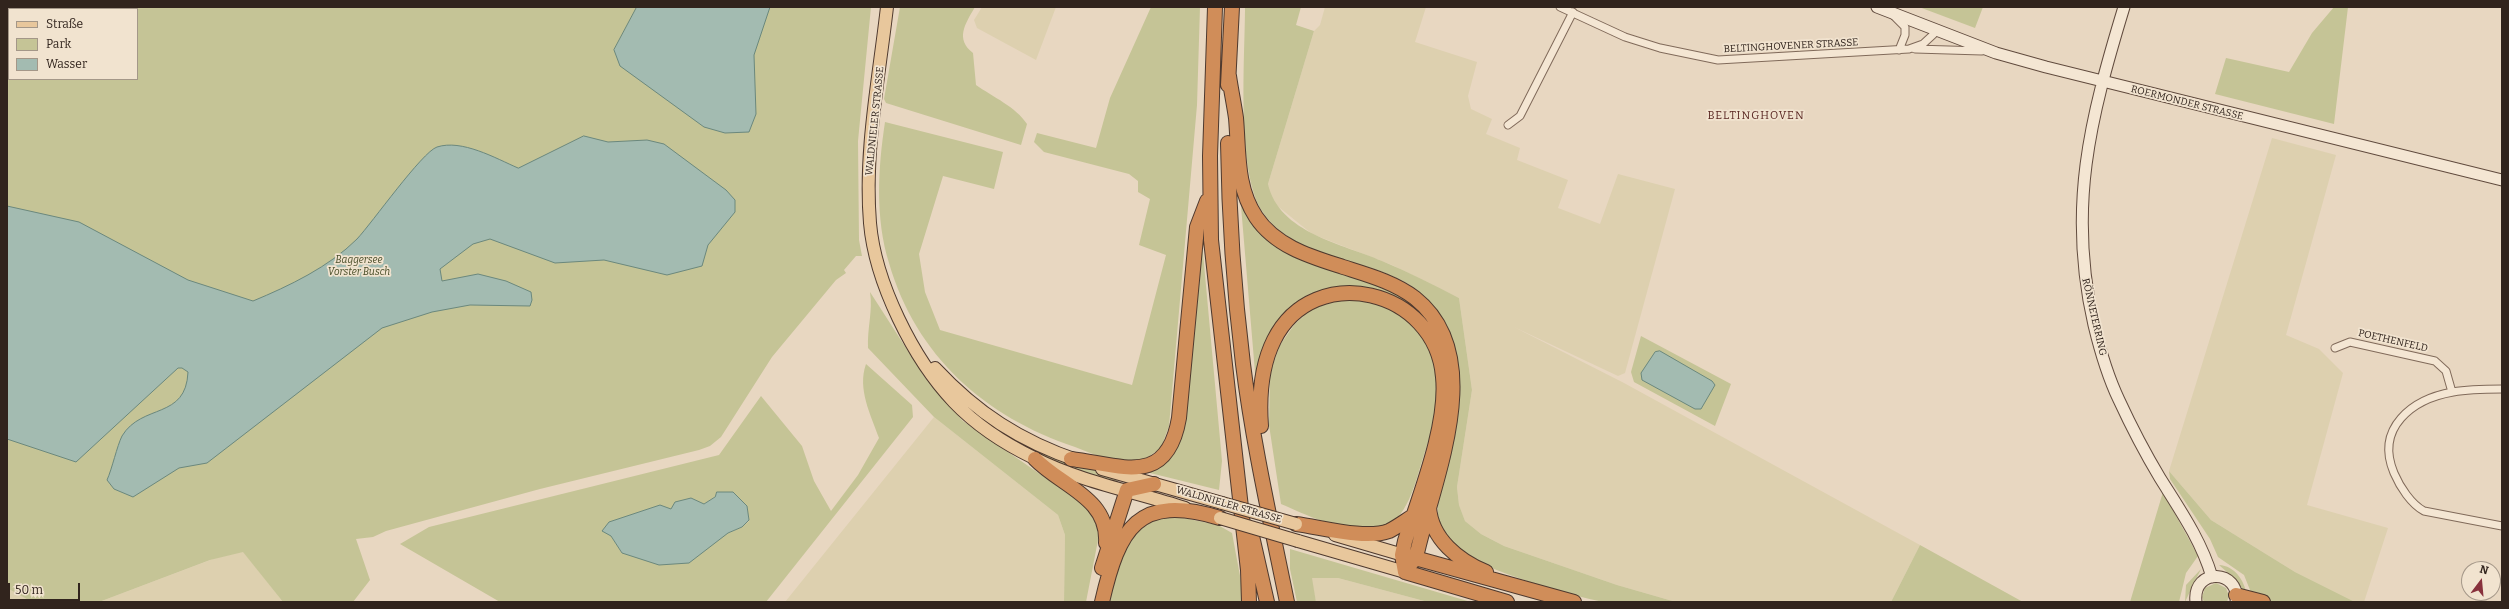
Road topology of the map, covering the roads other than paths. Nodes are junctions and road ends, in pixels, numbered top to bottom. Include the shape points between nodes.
1 (887, 7) edge
2 (1215, 7) edge
3 (1232, 7) edge
4 (1560, 7) edge
5 (1877, 7) edge
6 (2124, 7) edge
7 (1573, 12) junction
8 (1892, 14) junction
9 (1937, 31) junction
10 (1909, 49) junction
11 (1899, 50) junction
12 (1996, 53) junction
13 (1229, 76) junction
14 (2101, 82) junction
15 (1508, 125) dead end
16 (2502, 180) edge
17 (1209, 196) junction
18 (915, 347) junction
19 (2334, 348) dead end
20 (2502, 389) edge
21 (2452, 392) junction
22 (1036, 459) junction
23 (1071, 459) junction
24 (1237, 470) junction
25 (1154, 484) junction
26 (1127, 490) junction
27 (1265, 496) junction
28 (1429, 502) junction
29 (1413, 516) junction
30 (1215, 517) junction
31 (1296, 524) junction
32 (2502, 526) edge
33 (1106, 554) junction
34 (1408, 557) junction
35 (1404, 572) junction
36 (2212, 577) junction
37 (1525, 590) junction
38 (2236, 598) edge
39 (1092, 602) edge
40 (1102, 602) edge
41 (1249, 602) edge
42 (1267, 602) edge
43 (1287, 602) edge
44 (1507, 602) edge
45 (1574, 602) edge
46 (2196, 602) edge
47 (2263, 602) edge

1 - 18 main road, WALDNIELER STRASSE via 869,167 870,224 885,286
2 - 17 highway
3 - 13 highway
4 - 7 street, BELTINGHOVENER STRASSE
5 - 8 street, ROERMONDER STRASSE
6 - 14 street, RÖNNETERRING
7 - 11 street, BELTINGHOVENER STRASSE via 1625,37 1660,48 1718,60
7 - 15 street via 1520,116
8 - 9 street, ROERMONDER STRASSE
8 - 11 street via 1905,27 1905,35
9 - 10 street, BELTINGHOVENER STRASSE via 1924,44
9 - 12 street, ROERMONDER STRASSE
10 - 11 street, BELTINGHOVENER STRASSE
10 - 12 street, BELTINGHOVENER STRASSE via 1963,49
12 - 14 street, ROERMONDER STRASSE
13 - 27 highway via 1229,200 1235,283 1243,364
13 - 28 highway via 1236,118 1241,180 1247,200 1257,218 1280,241 1303,254 1380,279 1399,288 1416,299 1440,330 1452,366 1453,409
14 - 16 street, ROERMONDER STRASSE
14 - 36 street, RÖNNETERRING via 2083,173 2082,240 2086,290 2099,344 2118,398 2160,477 2192,528 2206,557
17 - 23 highway via 1197,226 1179,418 1170,447 1154,462 1133,469
17 - 24 highway via 1211,240
18 - 22 main road, WALDNIELER STRASSE via 941,388 967,415 1000,439
18 - 23 main road, WALDNIELER STRASSE via 974,407 1032,443
19 - 21 street, POETHENFELD via 2350,342 2436,361 2446,370
20 - 21 street
21 - 32 street via 2424,401 2404,414 2393,429 2388,446 2391,466 2415,506 2424,511
22 - 26 main road, WALDNIELER STRASSE
22 - 33 highway via 1046,470 1088,499 1098,512 1106,532
23 - 25 main road, WALDNIELER STRASSE
24 - 41 highway
24 - 42 highway
25 - 26 highway
25 - 31 main road, WALDNIELER STRASSE, bridge
26 - 30 main road, WALDNIELER STRASSE
26 - 33 highway
27 - 29 highway via 1260,412 1262,378 1274,339 1286,322 1301,308 1339,294 1369,294 1400,306 1421,324 1436,347 1441,361 1443,406
27 - 43 highway
28 - 34 highway
28 - 37 highway via 1435,530 1455,553 1471,565
29 - 31 highway via 1389,530 1372,533 1354,533
29 - 34 highway
30 - 35 main road, WALDNIELER STRASSE, bridge
30 - 40 highway via 1164,510 1139,520 1124,536
31 - 34 main road, WALDNIELER STRASSE
33 - 39 highway
34 - 35 highway
34 - 37 highway, WALDNIELER STRASSE
35 - 44 highway, WALDNIELER STRASSE
36 - 38 street via 2225,578 2231,583
36 - 46 street via 2200,584
37 - 45 highway, WALDNIELER STRASSE
38 - 47 highway

